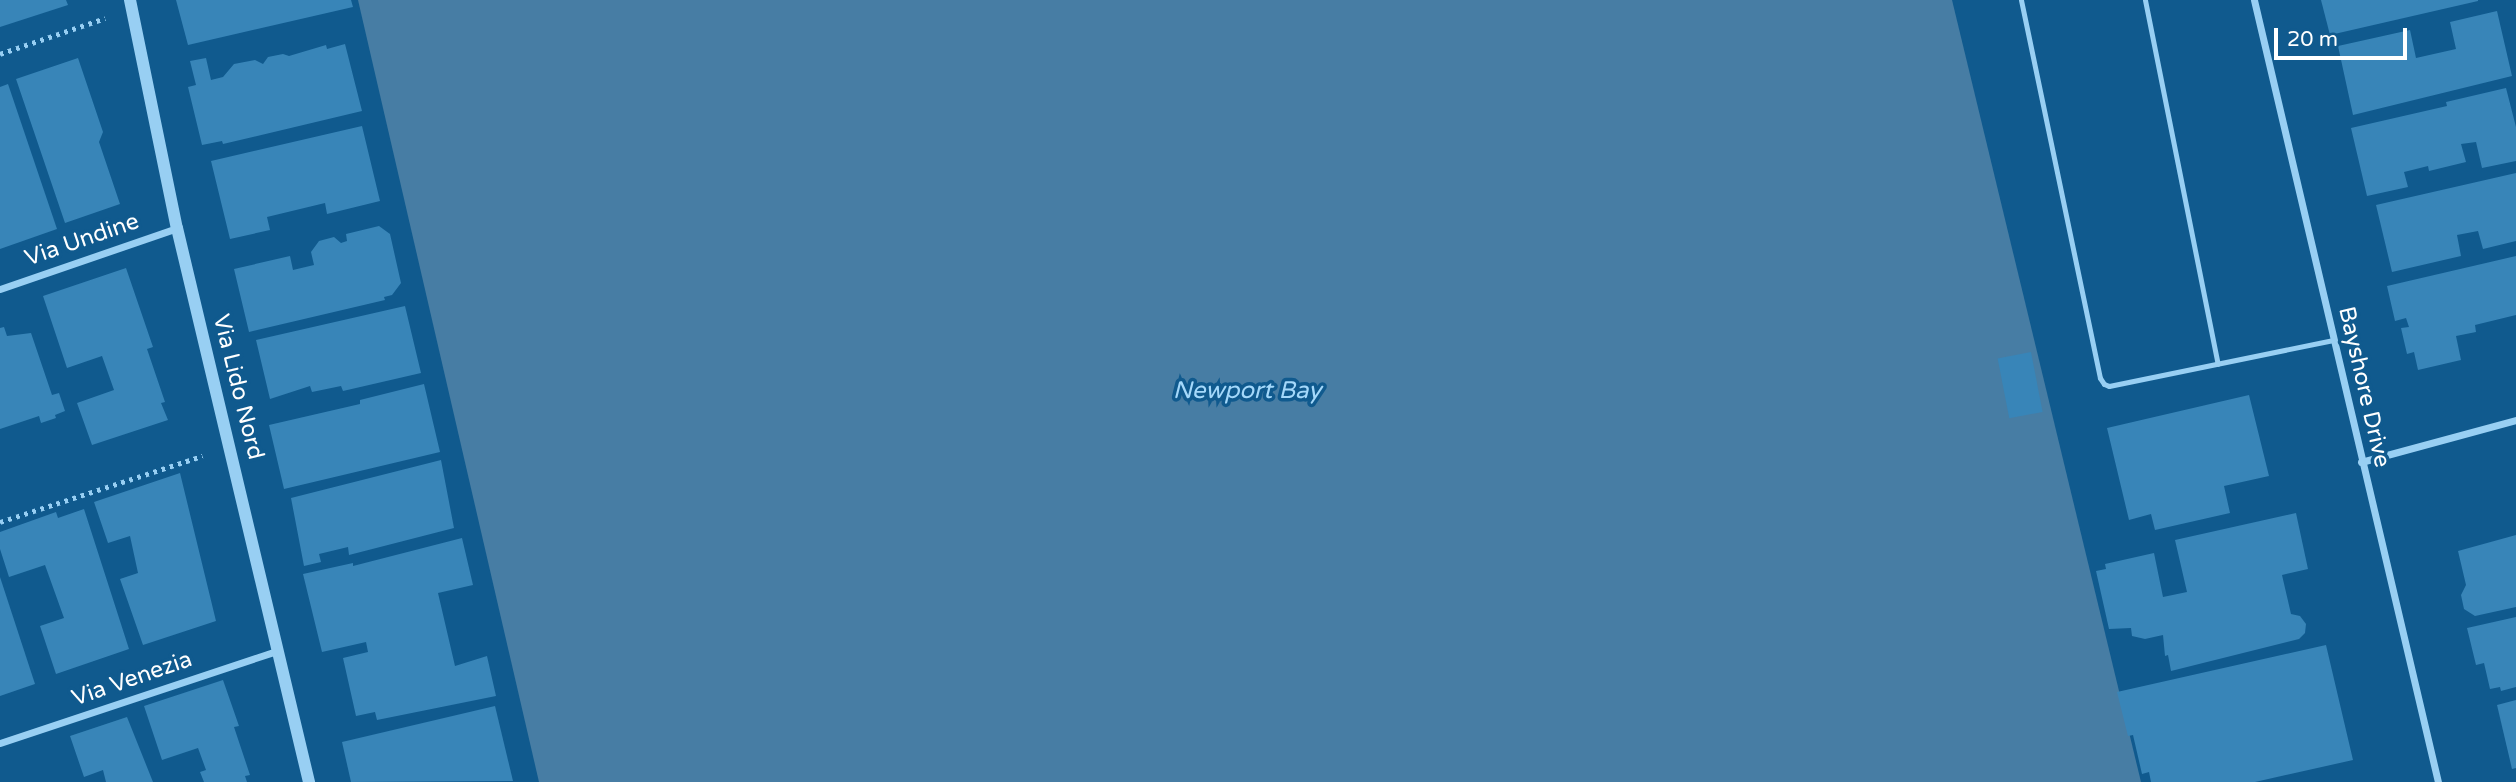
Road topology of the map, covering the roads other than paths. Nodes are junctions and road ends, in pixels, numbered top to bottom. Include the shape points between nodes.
1 (2021, 0) edge
2 (2145, 0) edge
3 (2254, 0) edge
4 (131, 5) edge
5 (177, 228) junction
6 (0, 289) edge
7 (2333, 340) junction
8 (2218, 364) junction
9 (2516, 420) edge
10 (2361, 463) junction
11 (277, 651) junction
12 (0, 744) edge
13 (309, 782) edge
14 (2438, 782) edge

1 - 8 lane via 2099,378 2109,386
2 - 8 lane
3 - 7 street, Bayshore Drive
4 - 5 street, Via Lido Nord
5 - 6 street, Via Undine
5 - 11 street, Via Lido Nord
7 - 8 lane
7 - 10 street, Bayshore Drive
9 - 10 street
10 - 14 street, Bayshore Drive
11 - 12 street, Via Venezia
11 - 13 street, Via Lido Nord

